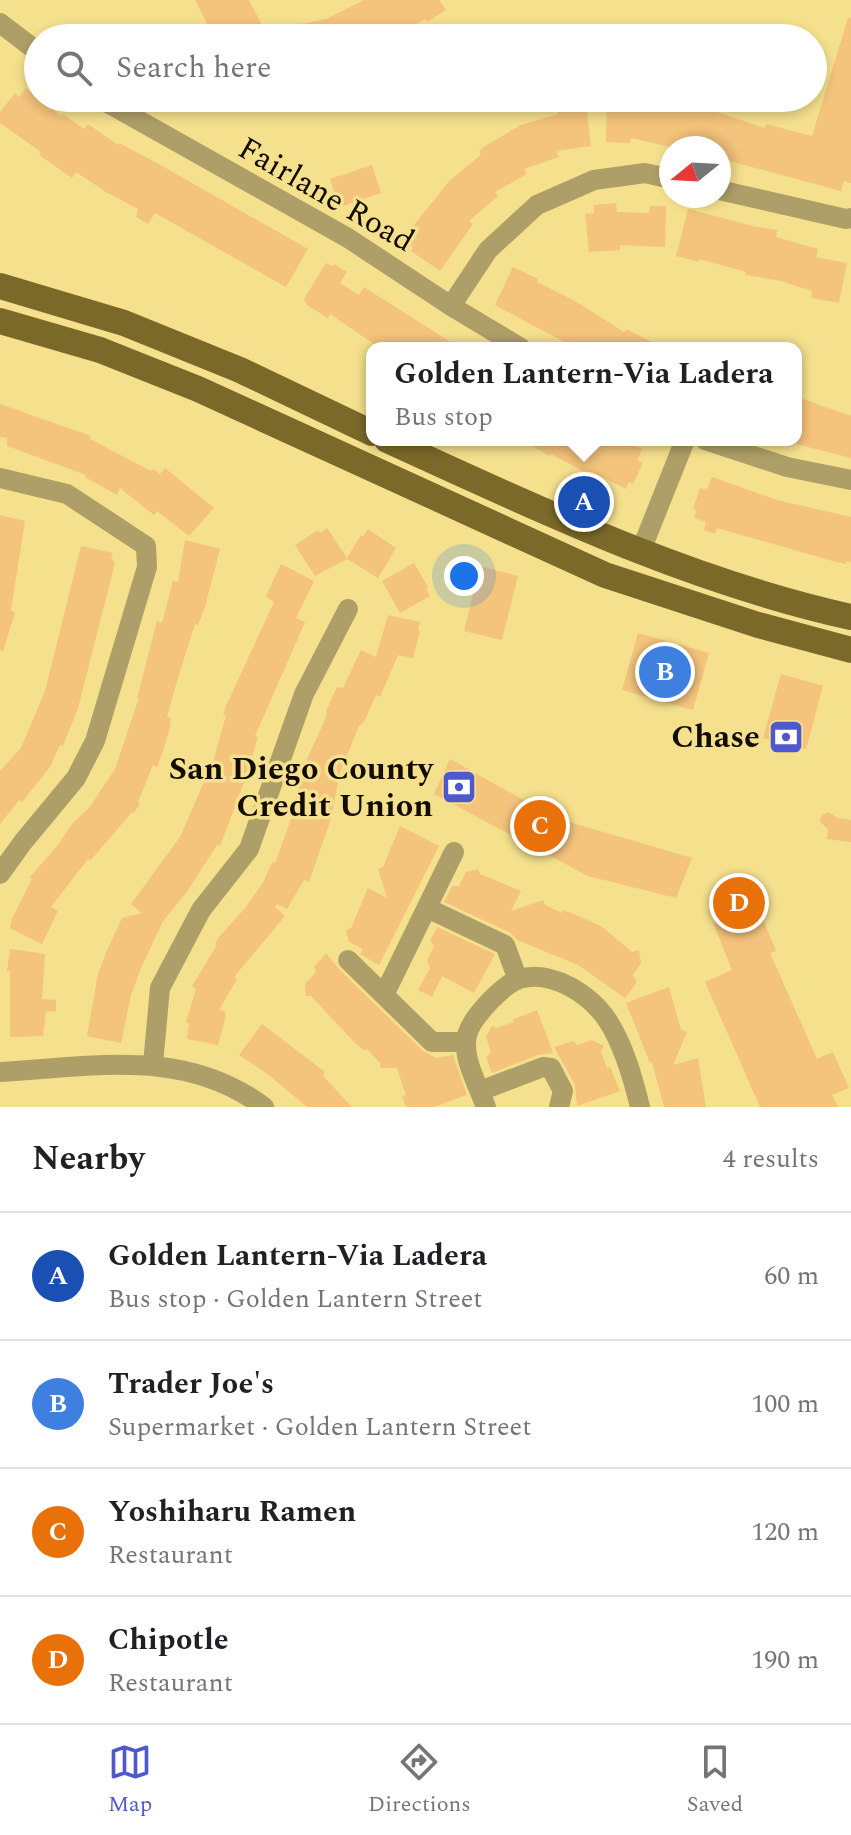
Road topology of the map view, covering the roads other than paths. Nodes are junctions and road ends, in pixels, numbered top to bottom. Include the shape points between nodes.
1 (0, 23) edge
2 (24, 41) edge
3 (124, 112) edge
4 (659, 176) edge
5 (731, 193) edge
6 (851, 218) edge
7 (0, 286) edge
8 (451, 306) junction
9 (0, 321) edge
10 (511, 342) edge
11 (366, 430) edge
12 (400, 446) edge
13 (683, 446) edge
14 (723, 446) edge
15 (0, 478) edge
16 (851, 480) edge
17 (640, 553) junction
18 (348, 609) dead end
19 (851, 617) edge
20 (851, 650) edge
21 (454, 852) dead end
22 (0, 874) edge
23 (427, 908) junction
24 (348, 960) dead end
25 (518, 980) junction
26 (384, 995) junction
27 (465, 1042) junction
28 (153, 1064) junction
29 (0, 1072) edge
30 (483, 1099) edge
31 (264, 1107) edge
32 (559, 1107) edge
33 (640, 1107) edge

1 - 2 street
3 - 8 street, Fairlane Road via 348,238
4 - 8 street via 645,173 594,180 537,205 488,250
5 - 6 street
7 - 11 main road via 124,323
8 - 10 street, Fairlane Road
9 - 20 main road via 100,350 198,389 605,575
12 - 17 main road
13 - 17 street
14 - 16 street
15 - 22 street via 67,494 146,546 147,567 95,741 76,778
17 - 19 main road via 753,593
18 - 28 street via 304,694 249,849 201,910 160,988
21 - 23 street
23 - 25 street via 505,945
23 - 26 street
24 - 26 street
25 - 27 street via 483,1009
25 - 33 street via 542,977 590,999 608,1021
26 - 27 street via 432,1042
27 - 30 street
28 - 29 street
28 - 31 street via 211,1076
30 - 32 street via 543,1067 557,1074 563,1091

